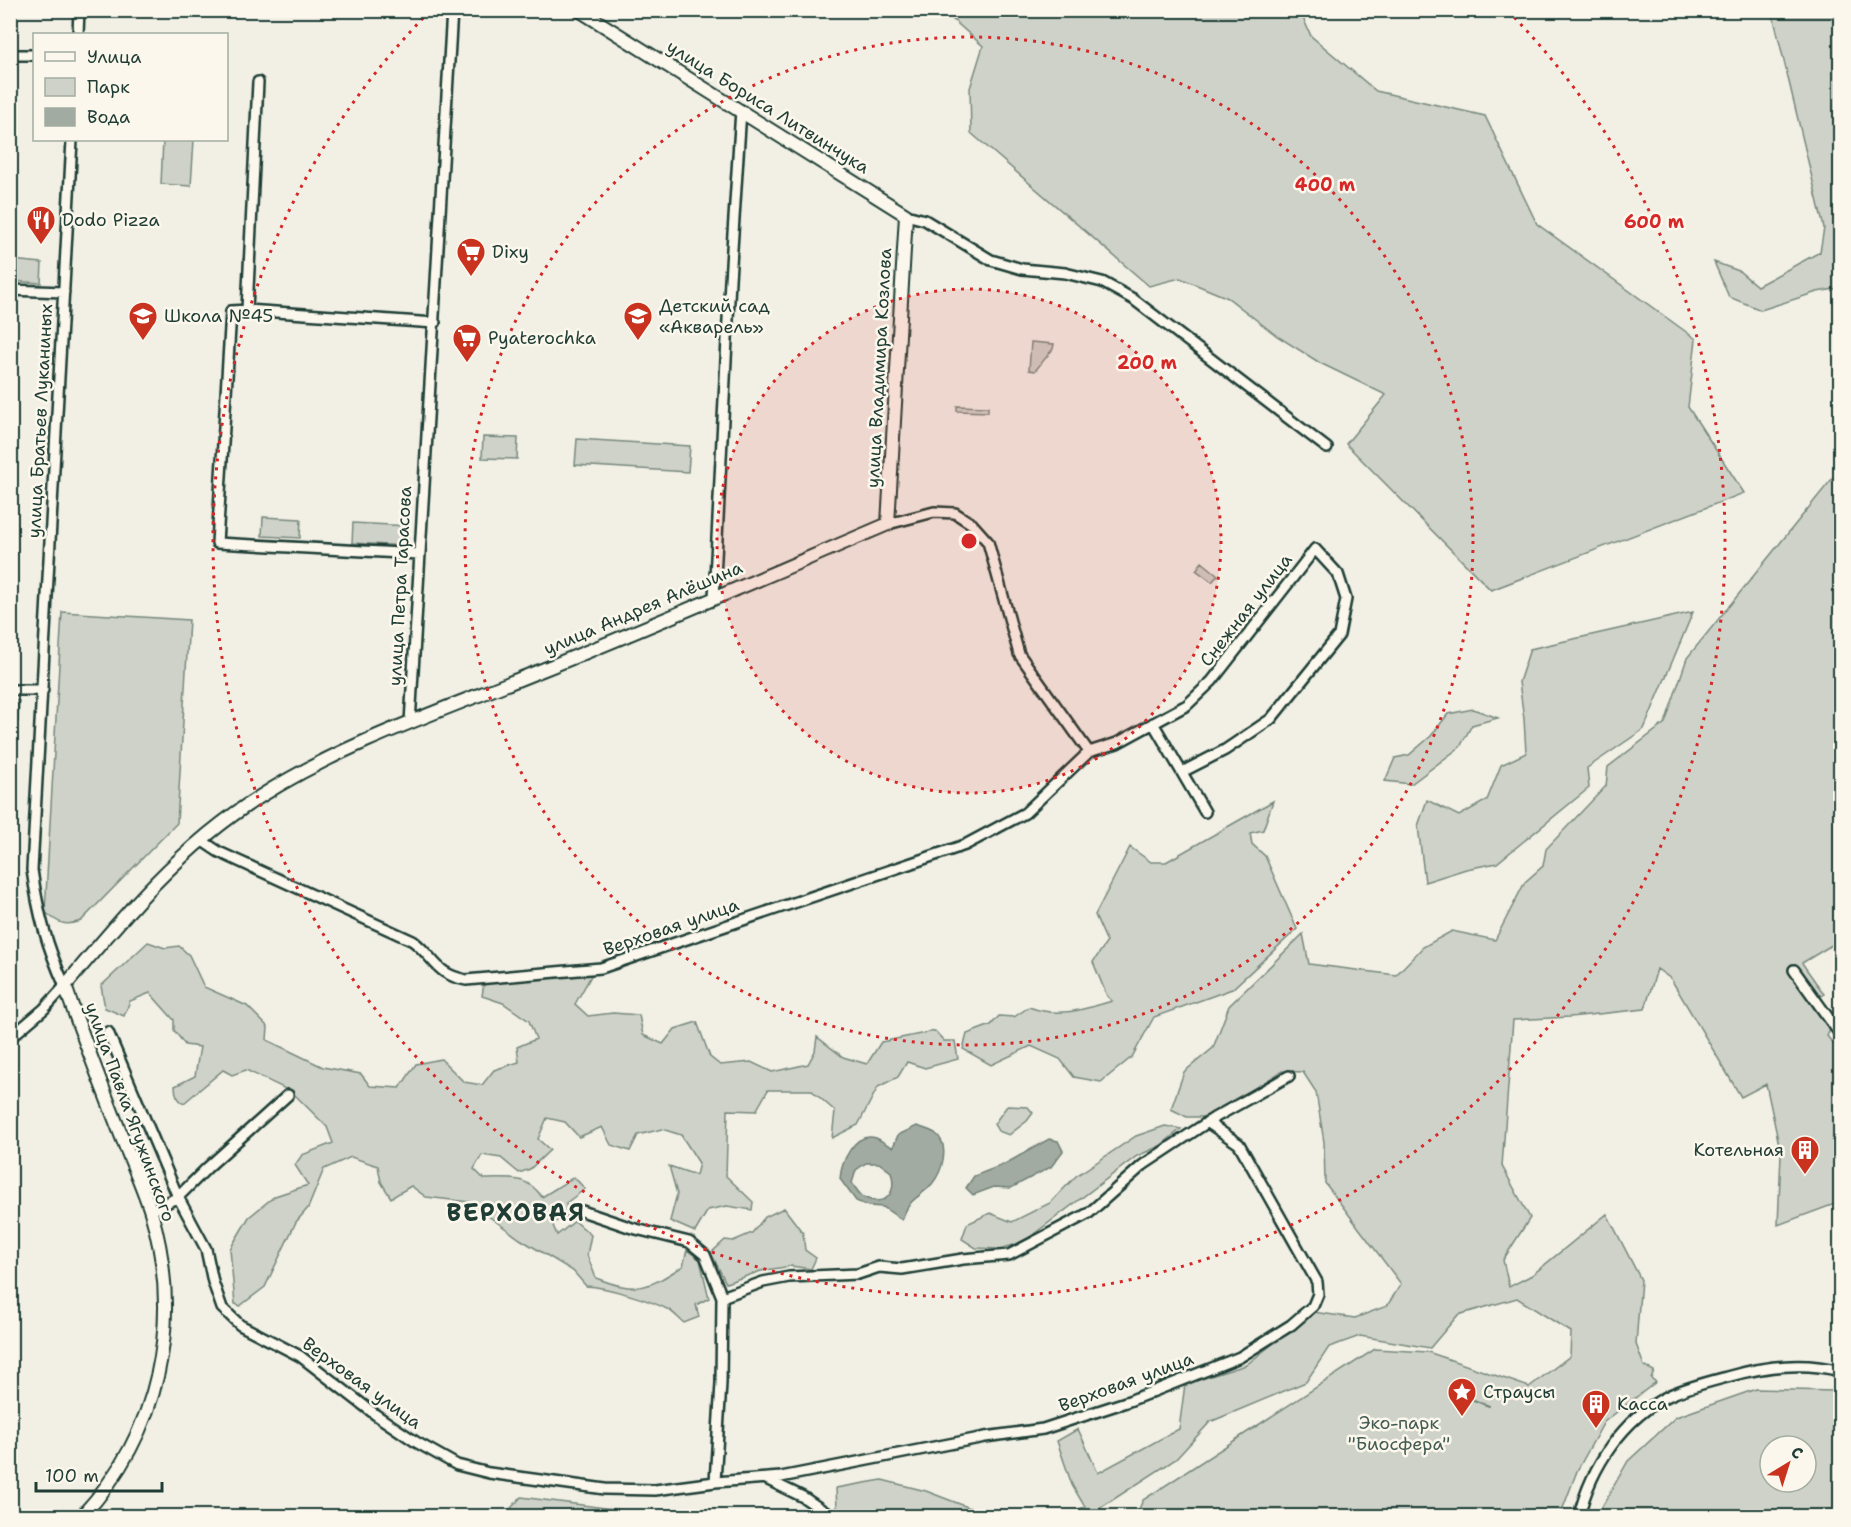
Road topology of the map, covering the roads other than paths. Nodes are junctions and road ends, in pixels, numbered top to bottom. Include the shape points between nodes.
1 (79, 10) edge
2 (452, 10) edge
3 (579, 10) edge
4 (78, 33) edge
5 (10, 55) edge
6 (33, 55) edge
7 (258, 82) dead end
8 (741, 110) junction
9 (72, 141) edge
10 (906, 215) junction
11 (10, 290) edge
12 (64, 292) junction
13 (247, 310) junction
14 (435, 323) junction
15 (1327, 448) dead end
16 (888, 524) junction
17 (419, 554) junction
18 (714, 598) junction
19 (10, 690) edge
20 (43, 690) junction
21 (410, 723) junction
22 (1153, 723) junction
23 (1089, 752) junction
24 (1182, 772) junction
25 (1206, 812) dead end
26 (201, 840) junction
27 (1794, 970) dead end
28 (65, 986) junction
29 (108, 1032) dead end
30 (1840, 1034) edge
31 (10, 1038) edge
32 (1289, 1076) dead end
33 (288, 1095) dead end
34 (1207, 1122) junction
35 (178, 1197) junction
36 (150, 1211) junction
37 (582, 1211) dead end
38 (722, 1297) junction
39 (1840, 1371) edge
40 (764, 1478) junction
41 (715, 1482) junction
42 (82, 1516) edge
43 (831, 1516) edge
44 (1579, 1516) edge

1 - 4 street
2 - 14 street, улица Петра Тарасова
3 - 8 street, улица Бориса Литвинчука
5 - 6 street
7 - 13 street
8 - 10 street, улица Бориса Литвинчука
8 - 18 street
9 - 12 street, улица Братьев Луканиных
10 - 15 street via 926,220 991,260 1102,282 1132,299
10 - 16 street, улица Владимира Козлова
11 - 12 street
12 - 20 street, улица Братьев Луканиных
13 - 14 street
13 - 17 street via 231,311 217,543
14 - 17 street, улица Петра Тарасова
16 - 18 street, улица Андрея Алёшина
16 - 23 street via 934,512 955,513 988,542 1019,654
17 - 21 street, улица Петра Тарасова
18 - 21 street, улица Андрея Алёшина
19 - 20 street
20 - 28 street, улица Братьев Луканиных via 32,870 47,943
21 - 26 street via 324,760 260,796
22 - 23 street, Снежная улица via 1117,743
22 - 24 street
22 - 24 street, Снежная улица via 1187,705 1212,681 1315,549 1328,562 1338,574 1346,599 1339,635 1271,719 1225,750
23 - 26 street, Верховая улица via 1026,813 965,845 602,968 466,980 449,977 413,942 219,852
24 - 25 street
26 - 28 street via 111,930
27 - 30 street
28 - 31 street
28 - 36 street, улица Павла Ягужинского
29 - 35 street, Верховая улица
32 - 34 street
33 - 35 street
34 - 38 street via 1143,1165 1089,1213 1009,1255 902,1269 879,1267 858,1274 789,1277
34 - 40 street, Верховая улица via 1239,1144 1317,1282 1318,1294 1312,1306 1291,1325 1240,1357 1129,1401 1043,1429
35 - 36 street
35 - 41 street, Верховая улица via 206,1249 222,1308 240,1325 300,1356 376,1415 457,1465 523,1479 605,1489 655,1490
36 - 42 street, улица Павла Ягужинского via 165,1283 161,1360 140,1431 123,1462
37 - 38 street via 689,1242 705,1255
38 - 41 street
39 - 44 street via 1804,1366 1761,1368 1665,1398 1623,1431 1607,1451
40 - 41 street, Верховая улица
40 - 43 street

